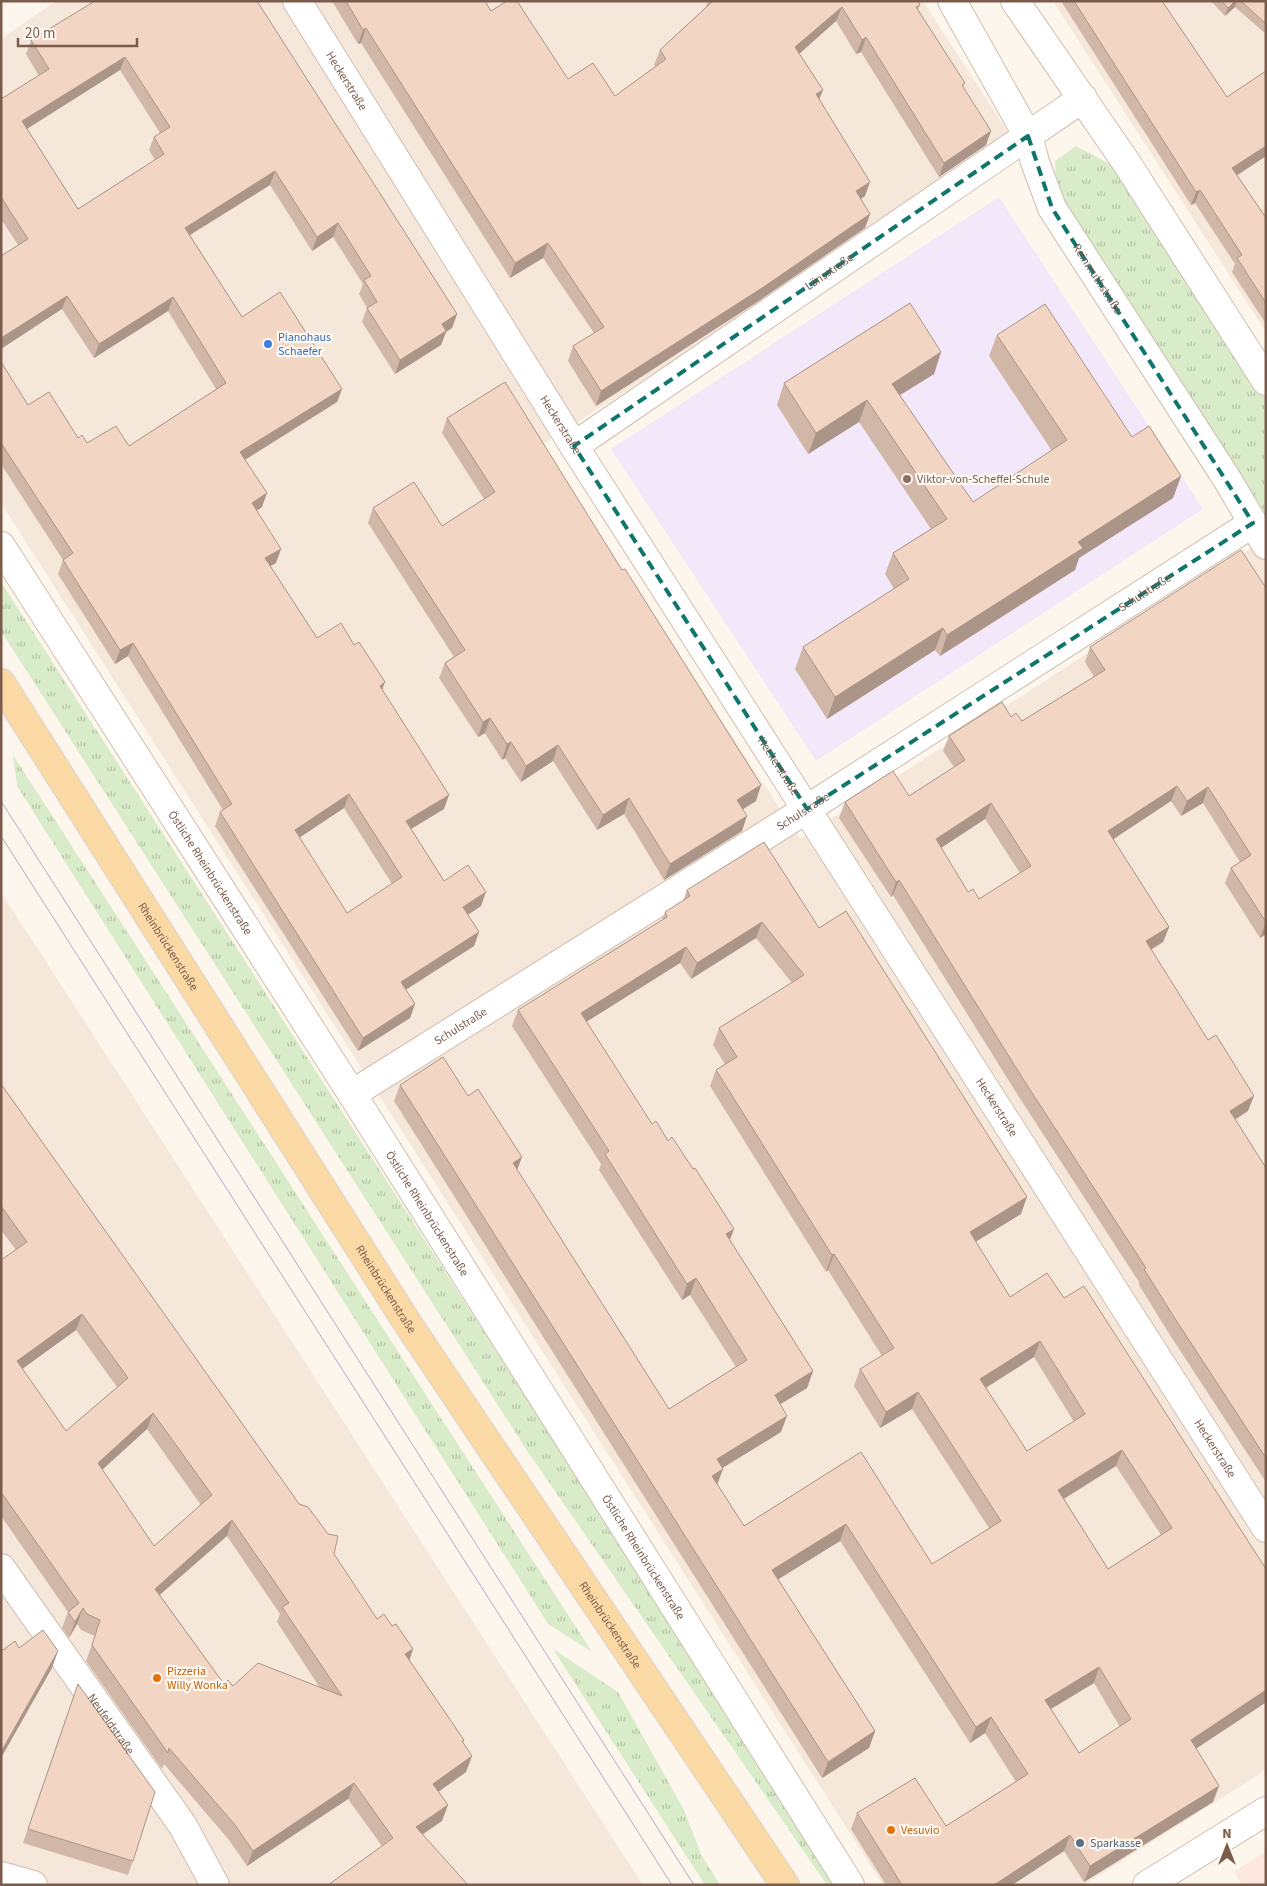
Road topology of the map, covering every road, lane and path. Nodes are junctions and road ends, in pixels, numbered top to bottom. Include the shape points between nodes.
1 (297, 1) edge
2 (952, 1) edge
3 (1015, 1) edge
4 (1083, 98) junction
5 (1028, 136) junction
6 (1266, 381) edge
7 (574, 446) junction
8 (1259, 534) edge
9 (1, 546) edge
10 (1, 683) edge
11 (807, 809) junction
12 (352, 1094) junction
13 (1266, 1528) edge
14 (1, 1568) edge
15 (1266, 1811) edge
16 (1, 1876) edge
17 (33, 1885) edge
18 (215, 1885) edge
19 (785, 1885) edge
20 (850, 1885) edge
21 (1147, 1885) edge

1 - 7 street, Heckerstraße
2 - 5 street, Reinmuthstraße
3 - 4 street
4 - 5 street, Lönsstraße
4 - 6 street
5 - 7 street, Lönsstraße
5 - 8 street, Reinmuthstraße via 1052,208
7 - 11 street, Heckerstraße
8 - 11 street, Schulstraße
9 - 12 street, Östliche Rheinbrückenstraße
10 - 19 main road, Rheinbrückenstraße via 403,1316
11 - 12 street, Schulstraße
11 - 13 street, Heckerstraße
12 - 20 street, Östliche Rheinbrückenstraße
14 - 18 street, Neufeldstraße via 183,1826
15 - 21 street
16 - 17 street

